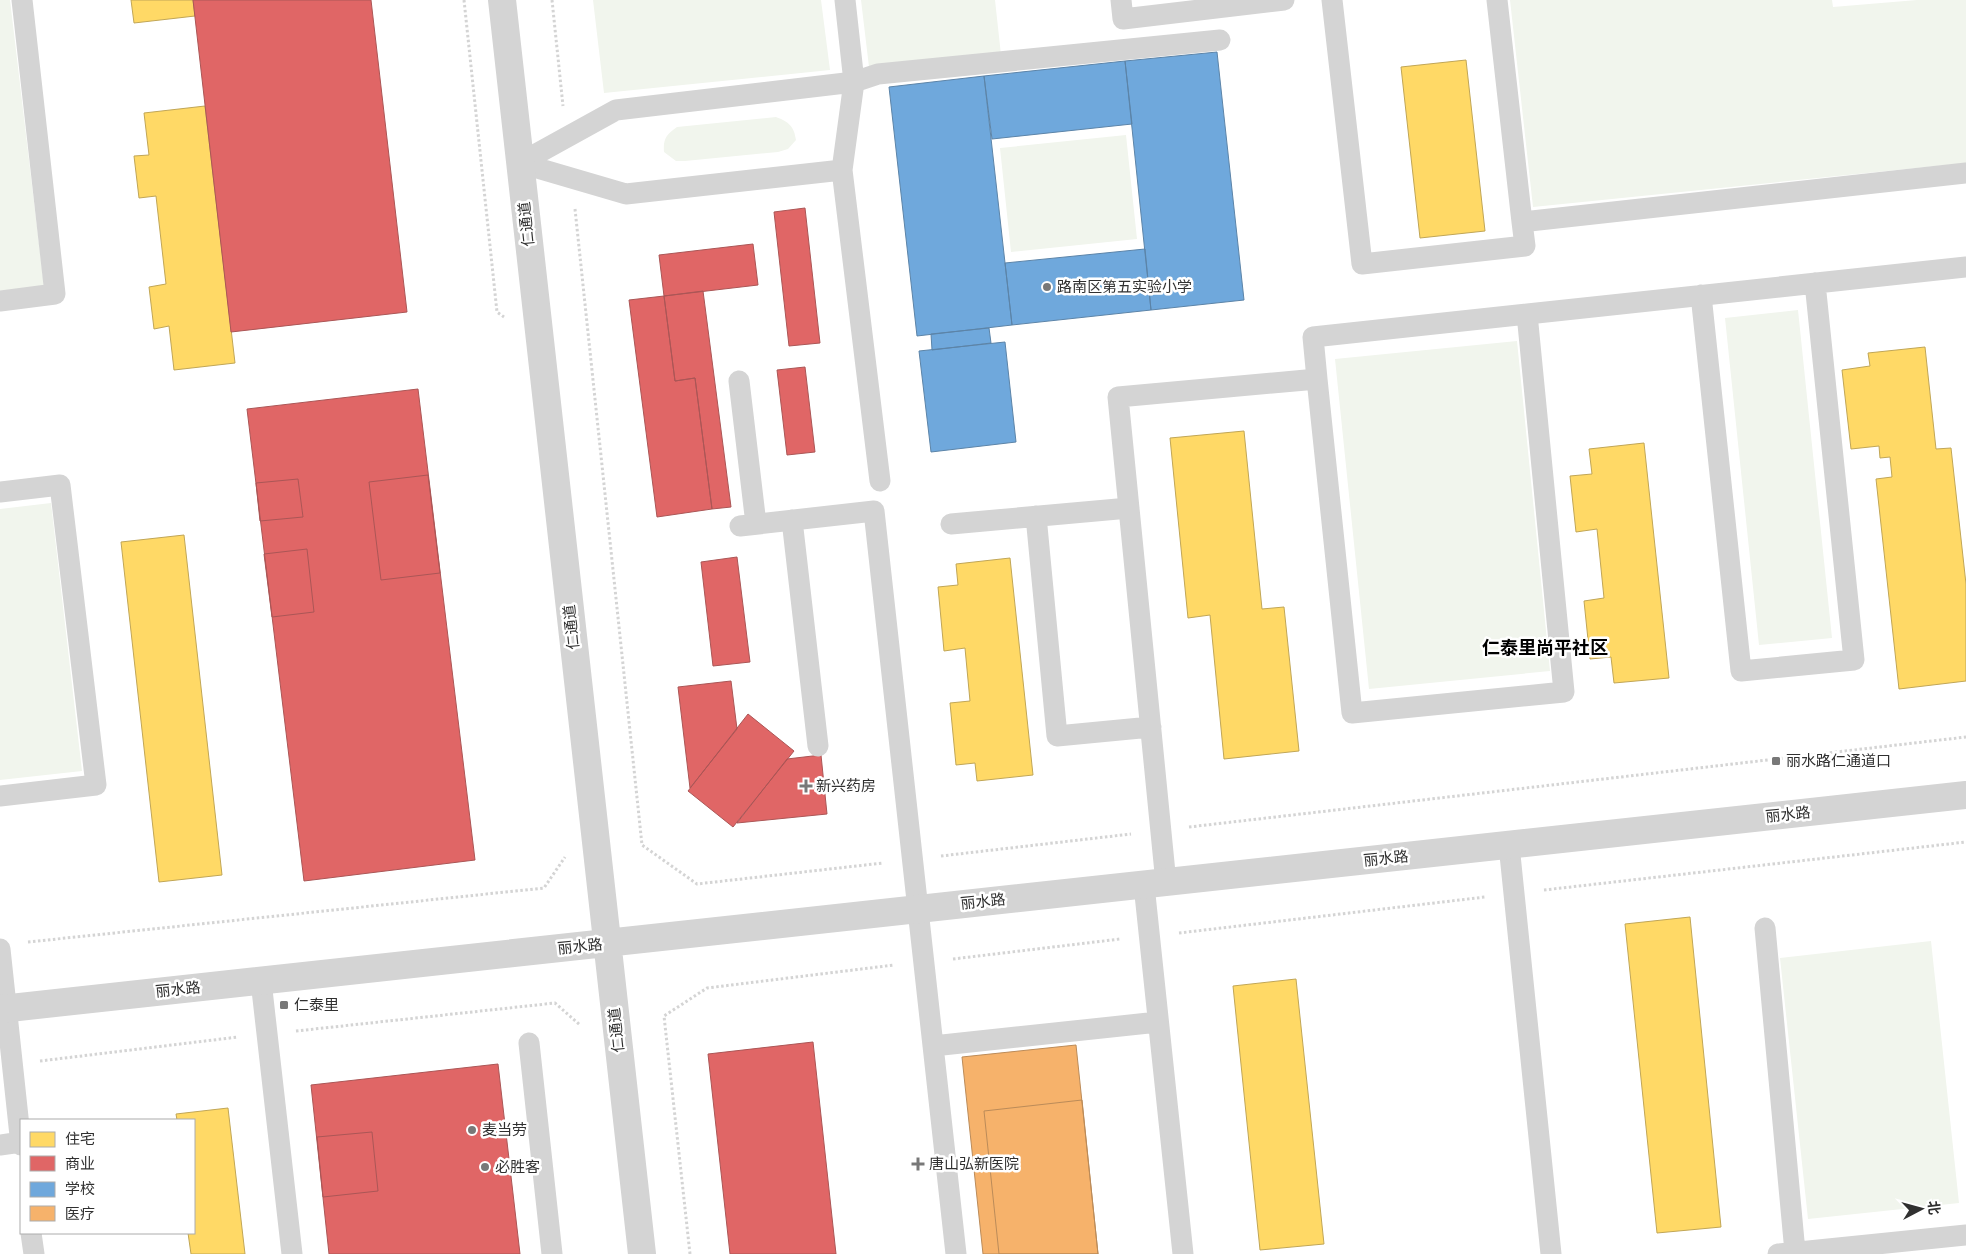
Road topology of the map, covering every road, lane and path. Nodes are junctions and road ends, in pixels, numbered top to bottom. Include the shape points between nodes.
1 (22, 0) edge
2 (464, 0) edge
3 (502, 0) edge
4 (845, 0) edge
5 (1121, 0) edge
6 (1284, 0) edge
7 (1332, 0) edge
8 (1497, 0) edge
9 (1220, 40) dead end
10 (854, 82) junction
11 (520, 163) junction
12 (842, 170) junction
13 (1966, 173) edge
14 (1522, 222) junction
15 (1966, 267) edge
16 (1815, 283) junction
17 (1700, 295) junction
18 (0, 301) edge
19 (1527, 314) junction
20 (540, 337) junction
21 (1317, 379) junction
22 (739, 382) dead end
23 (880, 481) dead end
24 (0, 492) edge
25 (1129, 508) junction
26 (1036, 516) junction
27 (792, 520) junction
28 (952, 524) dead end
29 (1151, 726) junction
30 (818, 746) dead end
31 (0, 796) edge
32 (1966, 796) edge
33 (1966, 842) edge
34 (1509, 845) junction
35 (568, 853) dead end
36 (1155, 884) junction
37 (1514, 894) junction
38 (918, 910) junction
39 (1765, 928) dead end
40 (1149, 936) junction
41 (607, 944) junction
42 (10, 946) edge
43 (924, 962) junction
44 (261, 981) junction
45 (3, 1008) edge
46 (1158, 1022) junction
47 (529, 1043) dead end
48 (933, 1046) junction
49 (20, 1136) edge
50 (20, 1144) edge
51 (0, 1145) edge
52 (31, 1234) edge
53 (1966, 1235) edge
54 (1786, 1253) edge
55 (34, 1254) edge
56 (292, 1254) edge
57 (552, 1254) edge
58 (642, 1254) edge
59 (690, 1254) edge
60 (956, 1254) edge
61 (1182, 1254) edge
62 (1551, 1254) edge

1 - 18 lane via 55,294
2 - 20 path via 497,312
3 - 11 street, 仁通道
4 - 10 lane
5 - 6 lane via 1123,19
7 - 14 lane via 1362,264 1525,246
8 - 14 lane
9 - 10 lane via 878,74
10 - 11 lane via 616,110
10 - 12 lane
11 - 12 lane via 626,194
11 - 20 street, 仁通道
12 - 23 lane
13 - 14 lane
15 - 16 lane
16 - 17 lane
16 - 17 lane via 1854,660 1741,672
17 - 19 lane
19 - 21 lane via 1313,337
19 - 21 lane via 1564,692 1352,713
20 - 41 street, 仁通道
21 - 25 lane via 1118,397
22 - 27 lane via 748,525
24 - 31 lane via 60,485 96,785
25 - 26 lane
25 - 29 lane
26 - 28 lane
26 - 29 lane via 1057,736
27 - 30 lane
27 - 38 lane via 874,510
29 - 36 lane
32 - 34 street, 丽水路
33 - 37 path
34 - 36 street, 丽水路
34 - 37 lane
35 - 42 path via 544,888
36 - 38 street, 丽水路
36 - 40 lane
37 - 40 path
37 - 62 lane
38 - 41 street, 丽水路
38 - 43 lane
39 - 54 lane
40 - 43 path
40 - 46 lane
41 - 44 street, 丽水路
41 - 58 street, 仁通道
42 - 45 lane
43 - 48 lane
43 - 59 path via 707,988 664,1016
44 - 45 street, 丽水路
44 - 56 lane
45 - 49 lane
46 - 48 lane
46 - 61 lane
47 - 57 lane
48 - 60 lane
50 - 51 lane
52 - 55 lane
53 - 54 lane

